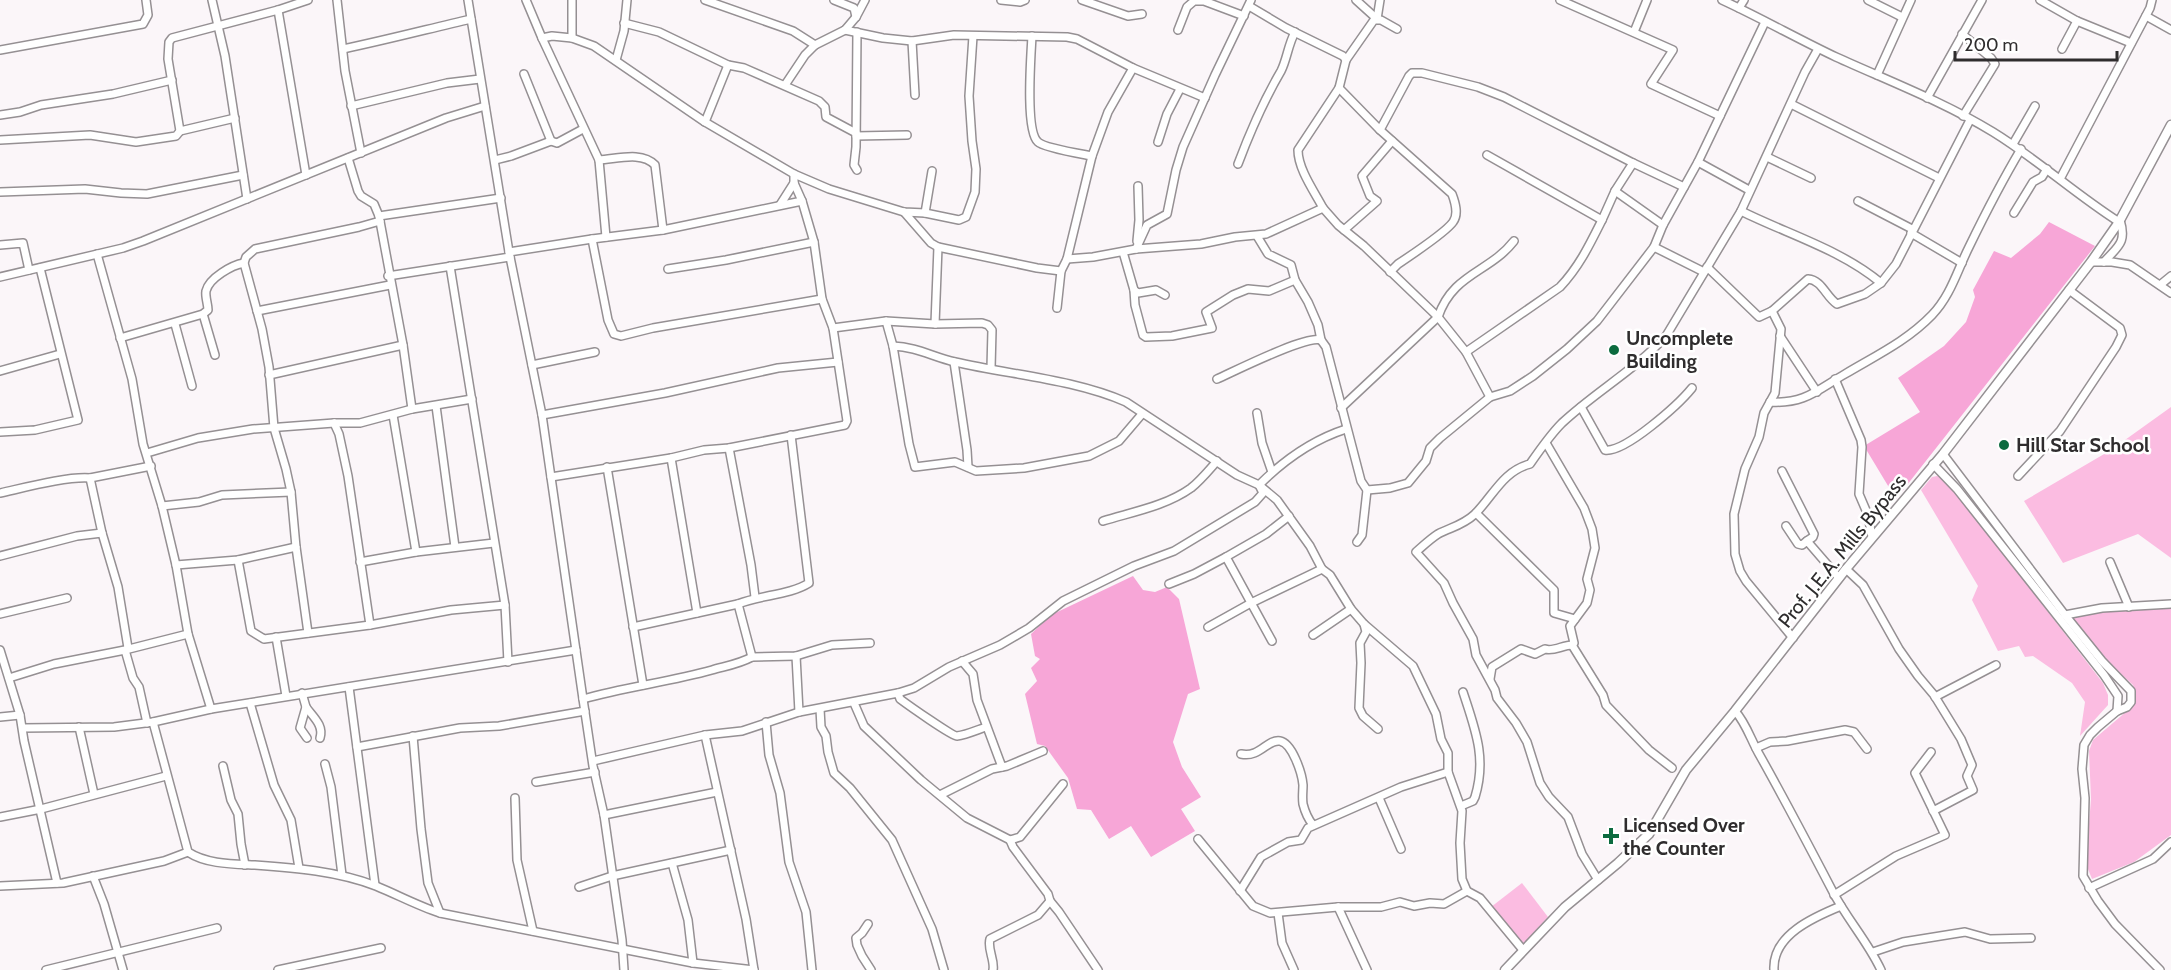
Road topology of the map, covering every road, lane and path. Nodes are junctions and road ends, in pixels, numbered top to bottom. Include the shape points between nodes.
1 (146, 0) edge
2 (212, 0) edge
3 (308, 0) edge
4 (337, 0) edge
5 (468, 0) edge
6 (526, 0) edge
7 (572, 0) edge
8 (627, 0) edge
9 (705, 0) edge
10 (834, 0) edge
11 (865, 0) edge
12 (1001, 0) edge
13 (1025, 0) edge
14 (1082, 0) edge
15 (1356, 0) edge
16 (1380, 0) edge
17 (1560, 0) edge
18 (1647, 0) edge
19 (1722, 0) edge
20 (1744, 0) edge
21 (1868, 0) edge
22 (1911, 0) edge
23 (1982, 0) edge
24 (2040, 0) edge
25 (2152, 0) edge
26 (1250, 3) edge
27 (1739, 8) junction
28 (278, 10) junction
29 (1142, 14) dead end
30 (1244, 16) junction
31 (2146, 16) junction
32 (856, 17) junction
33 (1902, 17) junction
34 (471, 19) junction
35 (1377, 19) junction
36 (2077, 21) junction
37 (1766, 22) junction
38 (624, 23) junction
39 (219, 27) junction
40 (1397, 29) dead end
41 (845, 30) junction
42 (1178, 30) dead end
43 (2171, 30) edge
44 (857, 32) junction
45 (1295, 32) junction
46 (1634, 32) junction
47 (1962, 34) junction
48 (974, 36) junction
49 (1032, 36) junction
50 (542, 38) junction
51 (572, 38) junction
52 (912, 41) junction
53 (2132, 43) junction
54 (815, 45) junction
55 (343, 49) junction
56 (1818, 49) junction
57 (2062, 49) dead end
58 (0, 50) edge
59 (616, 60) junction
60 (1346, 60) junction
61 (728, 65) junction
62 (1133, 68) junction
63 (524, 74) dead end
64 (1876, 75) junction
65 (480, 79) junction
66 (172, 80) junction
67 (785, 85) junction
68 (1339, 87) junction
69 (1180, 88) junction
70 (915, 95) dead end
71 (1205, 98) junction
72 (1927, 98) junction
73 (1791, 104) junction
74 (351, 106) junction
75 (485, 106) junction
76 (2034, 106) dead end
77 (0, 115) edge
78 (1720, 116) junction
79 (235, 118) junction
80 (1966, 118) junction
81 (705, 122) junction
82 (2171, 124) edge
83 (584, 129) junction
84 (180, 130) junction
85 (1380, 130) junction
86 (856, 135) junction
87 (907, 135) dead end
88 (0, 140) edge
89 (551, 141) junction
90 (1392, 141) junction
91 (1158, 142) dead end
92 (2013, 144) junction
93 (2021, 149) junction
94 (361, 153) junction
95 (1487, 154) dead end
96 (1092, 156) junction
97 (1767, 157) junction
98 (348, 158) junction
99 (495, 160) junction
100 (599, 160) junction
101 (1698, 162) junction
102 (1633, 163) junction
103 (1238, 164) dead end
104 (2048, 169) junction
105 (857, 170) dead end
106 (932, 171) dead end
107 (794, 174) junction
108 (243, 175) junction
109 (306, 175) junction
110 (1811, 178) dead end
111 (1939, 178) junction
112 (2060, 179) junction
113 (794, 183) junction
114 (1138, 186) dead end
115 (1684, 187) junction
116 (1749, 190) junction
117 (0, 192) edge
118 (1616, 192) junction
119 (501, 198) junction
120 (248, 199) junction
121 (802, 201) junction
122 (1858, 201) dead end
123 (780, 205) junction
124 (1323, 208) junction
125 (1741, 211) junction
126 (904, 212) junction
127 (926, 213) junction
128 (2014, 213) dead end
129 (379, 218) junction
130 (1602, 220) junction
131 (2120, 221) junction
132 (1663, 225) junction
133 (663, 230) junction
134 (1344, 230) junction
135 (1912, 231) junction
136 (1257, 236) junction
137 (606, 237) junction
138 (592, 238) junction
139 (1514, 241) dead end
140 (814, 242) junction
141 (0, 245) edge
142 (938, 247) junction
143 (1654, 247) junction
144 (1136, 249) junction
145 (1123, 252) junction
146 (97, 254) junction
147 (510, 255) junction
148 (1067, 259) junction
149 (2091, 262) junction
150 (2104, 262) junction
151 (244, 263) junction
152 (1962, 263) junction
153 (450, 266) junction
154 (40, 268) junction
155 (668, 269) dead end
156 (1705, 269) junction
157 (29, 270) junction
158 (1060, 272) junction
159 (1390, 272) junction
160 (388, 276) junction
161 (2171, 276) edge
162 (0, 277) edge
163 (1295, 280) junction
164 (1881, 283) junction
165 (390, 285) junction
166 (2160, 285) junction
167 (1134, 290) junction
168 (2069, 290) junction
169 (2171, 293) edge
170 (1166, 295) dead end
171 (822, 299) junction
172 (1057, 308) dead end
173 (257, 311) junction
174 (1772, 311) junction
175 (203, 314) junction
176 (1438, 317) junction
177 (886, 321) junction
178 (175, 324) junction
179 (935, 324) junction
180 (832, 328) junction
181 (1780, 336) junction
182 (120, 338) junction
183 (1321, 340) junction
184 (403, 345) junction
185 (893, 346) junction
186 (596, 352) dead end
187 (1466, 352) junction
188 (60, 354) junction
189 (215, 355) dead end
190 (838, 362) junction
191 (954, 362) junction
192 (531, 365) junction
193 (991, 368) junction
194 (0, 371) edge
195 (269, 375) junction
196 (1217, 379) dead end
197 (1835, 379) junction
198 (192, 386) dead end
199 (1692, 388) dead end
200 (1817, 392) junction
201 (1490, 397) junction
202 (472, 399) junction
203 (1770, 402) junction
204 (436, 406) junction
205 (1581, 407) junction
206 (1341, 408) junction
207 (412, 409) junction
208 (1257, 412) dead end
209 (1142, 414) junction
210 (393, 415) junction
211 (542, 415) junction
212 (334, 423) junction
213 (274, 428) junction
214 (1346, 429) junction
215 (0, 432) edge
216 (791, 435) junction
217 (1546, 443) junction
218 (729, 448) junction
219 (147, 453) junction
220 (1942, 454) junction
221 (671, 458) junction
222 (1217, 461) junction
223 (1934, 464) junction
224 (151, 466) junction
225 (607, 467) junction
226 (968, 467) junction
227 (1782, 471) dead end
228 (1272, 472) junction
229 (2018, 476) dead end
230 (551, 477) junction
231 (90, 478) junction
232 (1966, 483) junction
233 (1259, 485) junction
234 (1957, 489) junction
235 (1367, 490) junction
236 (291, 492) junction
237 (0, 493) edge
238 (162, 506) junction
239 (1476, 513) junction
240 (1289, 516) junction
241 (1103, 521) dead end
242 (1786, 526) dead end
243 (102, 533) junction
244 (1872, 537) junction
245 (1807, 541) junction
246 (1357, 542) dead end
247 (494, 543) junction
248 (296, 547) junction
249 (455, 547) junction
250 (416, 552) junction
251 (2013, 553) junction
252 (0, 556) edge
253 (1226, 557) junction
254 (238, 560) junction
255 (360, 562) junction
256 (2110, 562) dead end
257 (176, 565) junction
258 (1322, 569) junction
259 (1846, 570) junction
260 (2032, 576) junction
261 (1839, 578) junction
262 (1169, 585) dead end
263 (67, 597) dead end
264 (755, 597) junction
265 (1251, 603) junction
266 (738, 604) junction
267 (2171, 604) edge
268 (505, 605) junction
269 (2129, 607) junction
270 (1351, 609) junction
271 (697, 613) junction
272 (0, 614) edge
273 (2065, 615) junction
274 (1575, 619) junction
275 (1364, 624) junction
276 (370, 625) junction
277 (633, 627) junction
278 (1208, 627) dead end
279 (308, 633) junction
280 (188, 634) junction
281 (1313, 635) dead end
282 (276, 637) junction
283 (1794, 638) junction
284 (1272, 641) dead end
285 (870, 643) dead end
286 (1572, 645) junction
287 (127, 649) junction
288 (0, 650) edge
289 (576, 650) junction
290 (796, 656) junction
291 (752, 657) junction
292 (962, 661) junction
293 (508, 662) junction
294 (1996, 665) dead end
295 (2107, 673) junction
296 (9, 678) junction
297 (1490, 679) junction
298 (643, 685) junction
299 (350, 687) junction
300 (1463, 692) dead end
301 (302, 693) junction
302 (898, 693) junction
303 (286, 696) junction
304 (1935, 697) junction
305 (583, 699) junction
306 (250, 703) junction
307 (854, 703) junction
308 (306, 707) junction
309 (211, 709) junction
310 (820, 709) junction
311 (585, 711) junction
312 (1735, 711) junction
313 (2117, 711) junction
314 (799, 712) junction
315 (20, 715) junction
316 (0, 717) edge
317 (150, 722) junction
318 (766, 722) junction
319 (986, 727) junction
320 (23, 728) junction
321 (79, 728) junction
322 (1378, 729) dead end
323 (705, 735) junction
324 (413, 736) junction
325 (306, 738) dead end
326 (320, 738) dead end
327 (357, 747) junction
328 (1756, 748) junction
329 (1867, 749) dead end
330 (1043, 751) dead end
331 (1931, 752) dead end
332 (1241, 754) dead end
333 (592, 761) junction
334 (326, 764) dead end
335 (223, 766) dead end
336 (1002, 767) junction
337 (1672, 768) dead end
338 (595, 772) junction
339 (1448, 772) junction
340 (166, 776) junction
341 (536, 782) dead end
342 (1063, 784) dead end
343 (717, 792) junction
344 (94, 794) junction
345 (940, 795) junction
346 (515, 798) dead end
347 (1379, 798) junction
348 (1461, 806) junction
349 (40, 809) junction
350 (1933, 811) junction
351 (604, 815) junction
352 (0, 817) edge
353 (1313, 825) junction
354 (1198, 839) dead end
355 (1010, 840) junction
356 (2171, 842) edge
357 (1401, 849) dead end
358 (730, 850) junction
359 (188, 852) junction
360 (672, 863) junction
361 (245, 865) junction
362 (299, 868) junction
363 (342, 875) junction
364 (93, 876) junction
365 (612, 876) junction
366 (1598, 880) junction
367 (57, 883) junction
368 (375, 885) junction
369 (0, 886) edge
370 (579, 887) dead end
371 (2089, 888) junction
372 (1240, 891) junction
373 (1467, 891) junction
374 (1834, 895) junction
375 (1050, 901) junction
376 (1841, 906) junction
377 (1338, 907) junction
378 (440, 913) junction
379 (1278, 913) junction
380 (868, 924) dead end
381 (217, 928) dead end
382 (533, 931) junction
383 (2031, 938) dead end
384 (381, 948) dead end
385 (623, 950) junction
386 (1523, 950) junction
387 (1873, 952) junction
388 (117, 953) junction
389 (693, 963) junction
390 (46, 970) edge
391 (123, 970) edge
392 (278, 970) edge
393 (624, 970) edge
394 (754, 970) edge
395 (812, 970) edge
396 (871, 970) edge
397 (944, 970) edge
398 (993, 970) edge
399 (1098, 970) edge
400 (1294, 970) edge
401 (1367, 970) edge
402 (1505, 970) edge
403 (1774, 970) edge
404 (1881, 970) edge
405 (2160, 970) edge

1 - 58 street via 148,15 143,24
2 - 39 street
3 - 28 street
4 - 55 street
5 - 34 street
6 - 50 street
7 - 51 street
8 - 38 street
9 - 54 street via 793,31
10 - 32 street via 854,8
11 - 32 street
12 - 13 street
14 - 29 street via 1128,16
15 - 35 street
16 - 35 street
17 - 46 street
18 - 46 street
19 - 27 street
20 - 27 street
21 - 33 street
22 - 33 street
23 - 47 street
24 - 36 street
25 - 31 street
26 - 30 street
26 - 45 street
27 - 37 street
28 - 39 street
28 - 109 street
30 - 42 street via 1194,1 1187,7
30 - 71 street
31 - 43 street
31 - 53 street
32 - 41 street
33 - 64 street
34 - 55 street
34 - 65 street
35 - 40 street
35 - 60 street
36 - 53 street
36 - 57 street
37 - 56 street
37 - 78 street
38 - 59 street
38 - 61 street via 659,32
39 - 66 street via 181,35 169,42
39 - 79 street
41 - 44 street
41 - 54 street
44 - 52 street
44 - 86 street
45 - 60 street
45 - 103 street
46 - 78 street via 1673,50 1651,84
47 - 72 street
47 - 80 street via 1995,64
48 - 49 street
48 - 52 street
48 - 127 street via 969,96 975,192 963,219
49 - 62 street via 1077,39
49 - 96 street via 1030,96 1036,141
50 - 51 street
50 - 83 street
51 - 59 street
52 - 70 street
53 - 112 street
54 - 67 street
55 - 74 street
56 - 64 street
56 - 73 street
59 - 81 street
60 - 68 street
61 - 67 street
61 - 81 street
62 - 69 street
62 - 96 street via 1108,112
63 - 89 street
64 - 72 street
65 - 74 street
65 - 75 street
66 - 77 street
66 - 84 street
67 - 86 street via 819,101 825,107 826,117
68 - 85 street
68 - 124 street via 1298,150 1305,175
69 - 71 street
69 - 91 street
71 - 144 street via 1183,147 1167,214 1147,225
72 - 80 street
73 - 97 street
73 - 111 street
74 - 94 street
75 - 94 street
75 - 99 street
76 - 92 street
78 - 101 street
79 - 84 street
79 - 108 street
80 - 92 street
80 - 111 street
81 - 107 street
82 - 131 street, Prof. J.E.A. Mills Bypass
83 - 89 street via 557,143
83 - 100 street
84 - 88 street via 176,136 136,142 90,135
85 - 90 street
85 - 102 street via 1403,84 1417,73 1504,97
86 - 87 street
86 - 105 street
89 - 99 street
90 - 134 street via 1362,177 1370,196 1377,201
90 - 159 street via 1452,194 1456,211 1452,223
92 - 93 street
93 - 104 street
93 - 152 street
94 - 98 street
95 - 130 street
96 - 148 street
97 - 110 street
97 - 116 street
98 - 109 street
98 - 129 street via 358,191 374,204
99 - 119 street
100 - 133 street via 641,156 652,161
100 - 137 street
101 - 115 street
101 - 116 street
102 - 115 street
102 - 118 street
104 - 112 street
104 - 128 street via 2033,182
106 - 127 street
107 - 113 street
107 - 126 street
108 - 117 street via 147,194 85,189
108 - 120 street
109 - 120 street
111 - 135 street
112 - 131 street
113 - 121 street
113 - 123 street
114 - 144 street
115 - 132 street
116 - 125 street
118 - 130 street
118 - 132 street
119 - 129 street
119 - 147 street
120 - 146 street via 143,241
121 - 123 street
121 - 140 street
122 - 135 street
123 - 133 street
124 - 134 street
124 - 136 street
125 - 156 street
125 - 164 street via 1839,255
126 - 127 street
126 - 142 street
129 - 151 street via 359,227 255,249
129 - 160 street
130 - 187 street via 1584,257 1560,287
131 - 149 street, Prof. J.E.A. Mills Bypass
131 - 150 street via 2123,239
132 - 143 street
133 - 137 street
134 - 159 street
135 - 152 street
135 - 164 street via 1896,264
136 - 144 street
136 - 163 street via 1268,254 1291,265
137 - 138 street
138 - 147 street
138 - 171 street via 608,320 614,334 621,336
139 - 176 street via 1503,254 1455,288 1443,302
140 - 155 street
140 - 171 street
141 - 157 street via 23,243
142 - 158 street
142 - 179 street
143 - 156 street
143 - 201 street via 1597,321 1567,349 1510,391
144 - 145 street
145 - 148 street
145 - 167 street
146 - 154 street
146 - 182 street
147 - 153 street
147 - 192 street
148 - 158 street
149 - 150 street
149 - 168 street, Prof. J.E.A. Mills Bypass
150 - 166 street via 2123,263
151 - 173 street
151 - 175 street via 232,265 210,283 206,292 208,310
152 - 197 street via 1950,292 1922,325
153 - 160 street
153 - 202 street
154 - 157 street
154 - 188 street
156 - 174 street via 1756,316
156 - 205 street via 1666,336
157 - 162 street
158 - 172 street
159 - 176 street
160 - 165 street
161 - 166 street
163 - 167 street via 1269,291 1248,289 1233,295 1206,312 1212,328 1173,336 1143,335
163 - 183 street via 1314,315
164 - 174 street via 1865,294 1837,304 1820,284 1808,279
165 - 173 street
165 - 184 street
166 - 169 street
167 - 170 street via 1142,294 1156,290
168 - 220 street, Prof. J.E.A. Mills Bypass
168 - 229 street via 2120,328 2122,335 2060,431
171 - 180 street
173 - 195 street
174 - 181 street via 1780,324
175 - 178 street
175 - 189 street
176 - 187 street
176 - 206 street
177 - 179 street
177 - 180 street
177 - 185 street
178 - 182 street
178 - 198 street
179 - 193 street via 988,325 992,330
180 - 190 street
181 - 200 street
181 - 203 street via 1776,387
182 - 219 street
183 - 196 street via 1299,343
183 - 206 street
184 - 195 street
184 - 207 street
185 - 191 street via 910,346
185 - 226 street via 915,467 955,462
186 - 192 street
187 - 201 street
188 - 194 street
188 - 215 street via 78,420 35,430
190 - 211 street via 778,368
190 - 216 street via 845,425
191 - 193 street
191 - 226 street
192 - 211 street
193 - 209 street via 1106,393
195 - 213 street
197 - 200 street
197 - 244 street via 1861,440 1859,494
199 - 205 street via 1670,412 1610,450 1605,450
200 - 203 street via 1792,402
201 - 235 street via 1430,448 1426,461 1408,483
202 - 204 street
202 - 247 street
203 - 283 street via 1736,506 1735,554 1746,581
204 - 207 street
204 - 249 street
205 - 217 street
206 - 214 street
207 - 210 street
208 - 228 street
209 - 222 street
209 - 226 street via 1119,441 1089,456 1024,468 976,471
210 - 212 street via 360,423
210 - 250 street
211 - 230 street
212 - 213 street
212 - 255 street via 348,476
213 - 219 street via 198,438
213 - 236 street
214 - 228 street via 1299,451
214 - 235 street
216 - 218 street
216 - 264 street via 809,583
217 - 239 street via 1530,464 1505,478
217 - 274 street via 1584,508 1593,534 1595,548 1587,579 1590,590 1587,603
218 - 221 street
218 - 264 street
219 - 224 street
220 - 223 street, Prof. J.E.A. Mills Bypass
220 - 232 street
221 - 225 street
221 - 271 street
222 - 233 street
222 - 241 street via 1198,481 1167,501
223 - 234 street
223 - 244 street, Prof. J.E.A. Mills Bypass
224 - 231 street
224 - 238 street
225 - 230 street
225 - 277 street
227 - 245 street via 1814,534
228 - 233 street
230 - 289 street
231 - 237 street
231 - 243 street
232 - 234 street
232 - 251 street
233 - 240 street
233 - 292 street via 1263,493 1256,502 1184,545 1063,601 1029,628
234 - 251 street
235 - 246 street via 1362,535
236 - 238 street via 222,495
236 - 248 street
238 - 257 street
239 - 274 street via 1554,590 1554,613
239 - 297 street via 1459,526 1438,534 1416,552 1444,583
240 - 253 street
240 - 258 street
242 - 245 street via 1798,544
243 - 252 street
243 - 287 street via 118,587
244 - 259 street, Prof. J.E.A. Mills Bypass
245 - 261 street
247 - 249 street
247 - 268 street
248 - 254 street
248 - 279 street
249 - 250 street
250 - 255 street
251 - 260 street
253 - 262 street
253 - 265 street
254 - 257 street
254 - 282 street via 251,631 264,639
255 - 276 street
256 - 269 street
257 - 280 street
258 - 265 street
258 - 270 street via 1330,574
259 - 261 street, Prof. J.E.A. Mills Bypass
259 - 304 street via 1863,585 1899,649
260 - 273 street
260 - 295 street
261 - 283 street, Prof. J.E.A. Mills Bypass
263 - 272 street
264 - 266 street
265 - 278 street
265 - 284 street
266 - 271 street
266 - 291 street
267 - 269 street
268 - 276 street
268 - 293 street
269 - 273 street
270 - 275 street
270 - 281 street
271 - 277 street
273 - 295 street
274 - 286 street via 1570,626
275 - 322 street via 1359,708
275 - 339 street via 1413,666 1433,706 1448,753
276 - 279 street
277 - 298 street
279 - 282 street
280 - 287 street
280 - 309 street
282 - 303 street
283 - 312 street, Prof. J.E.A. Mills Bypass
285 - 290 street via 832,645
286 - 297 street via 1535,654 1521,648 1492,667
286 - 337 street via 1606,705
287 - 296 street
287 - 317 street
288 - 296 street
289 - 293 street
289 - 305 street
290 - 291 street
290 - 314 street
291 - 298 street via 737,664
292 - 302 street
292 - 319 street via 973,674
293 - 299 street
294 - 304 street
295 - 313 street via 2118,696
295 - 313 street via 2128,688 2132,696 2127,707
296 - 315 street
297 - 366 street via 1497,698 1527,742 1540,783 1568,817 1582,854
298 - 305 street
299 - 301 street
299 - 327 street
300 - 348 street via 1480,753 1475,797
301 - 303 street
301 - 308 street
302 - 307 street
302 - 319 street via 900,699 951,734 957,736
303 - 306 street
304 - 350 street via 1972,765 1967,776 1973,790
305 - 311 street
306 - 309 street
306 - 362 street via 274,785 291,820
307 - 310 street
307 - 345 street via 864,726 876,740
308 - 325 street via 300,728
308 - 326 street via 319,724
309 - 317 street
310 - 314 street
310 - 397 street via 834,773 892,840 932,929
311 - 324 street
311 - 333 street
312 - 328 street via 1744,720
312 - 366 street, Prof. J.E.A. Mills Bypass via 1686,770 1649,834
313 - 371 street via 2084,745 2082,866
314 - 318 street
315 - 316 street
315 - 320 street
317 - 321 street
317 - 340 street
318 - 323 street via 742,731
318 - 395 street via 789,862 806,912
319 - 336 street
320 - 321 street
320 - 349 street
321 - 344 street
323 - 333 street
323 - 343 street
324 - 327 street
324 - 378 street via 428,883
327 - 368 street
328 - 329 street via 1770,742 1845,730 1854,732
328 - 374 street
330 - 336 street
331 - 350 street via 1915,773
332 - 353 street via 1255,754 1275,741 1288,746
333 - 338 street
334 - 363 street
335 - 361 street via 238,814
336 - 345 street
338 - 341 street
338 - 351 street
339 - 347 street via 1401,786
339 - 348 street
340 - 344 street
340 - 359 street
342 - 355 street via 1020,837
343 - 351 street
343 - 358 street
344 - 349 street
345 - 355 street via 967,818
346 - 382 street via 517,860
347 - 353 street
347 - 357 street
348 - 373 street via 1461,873
349 - 352 street
349 - 367 street
350 - 374 street via 1945,835 1896,856
351 - 365 street
353 - 372 street via 1301,840 1288,842 1262,857
354 - 372 street
355 - 375 street
356 - 371 street via 2153,859
358 - 360 street
358 - 394 street
359 - 361 street via 199,859
359 - 364 street
360 - 365 street
360 - 389 street via 688,920
361 - 362 street
362 - 363 street
363 - 368 street
364 - 367 street
364 - 388 street
365 - 370 street
365 - 385 street
366 - 386 street, Prof. J.E.A. Mills Bypass
367 - 369 street
368 - 378 street
371 - 405 street via 2115,924
372 - 379 street via 1253,906
373 - 377 street via 1444,904 1414,906 1400,902 1373,908
373 - 386 street via 1480,898
374 - 376 street
375 - 398 street via 1038,915 990,939
375 - 399 street
376 - 387 street
376 - 403 street via 1789,936 1778,947
377 - 379 street
377 - 401 street
378 - 382 street
379 - 400 street via 1282,943
380 - 396 street via 856,938
381 - 388 street
382 - 385 street
383 - 387 street via 1990,939 1965,932 1903,942
384 - 392 street
385 - 389 street
385 - 393 street
386 - 402 street, Prof. J.E.A. Mills Bypass
387 - 404 street
388 - 390 street
388 - 391 street
389 - 394 street

